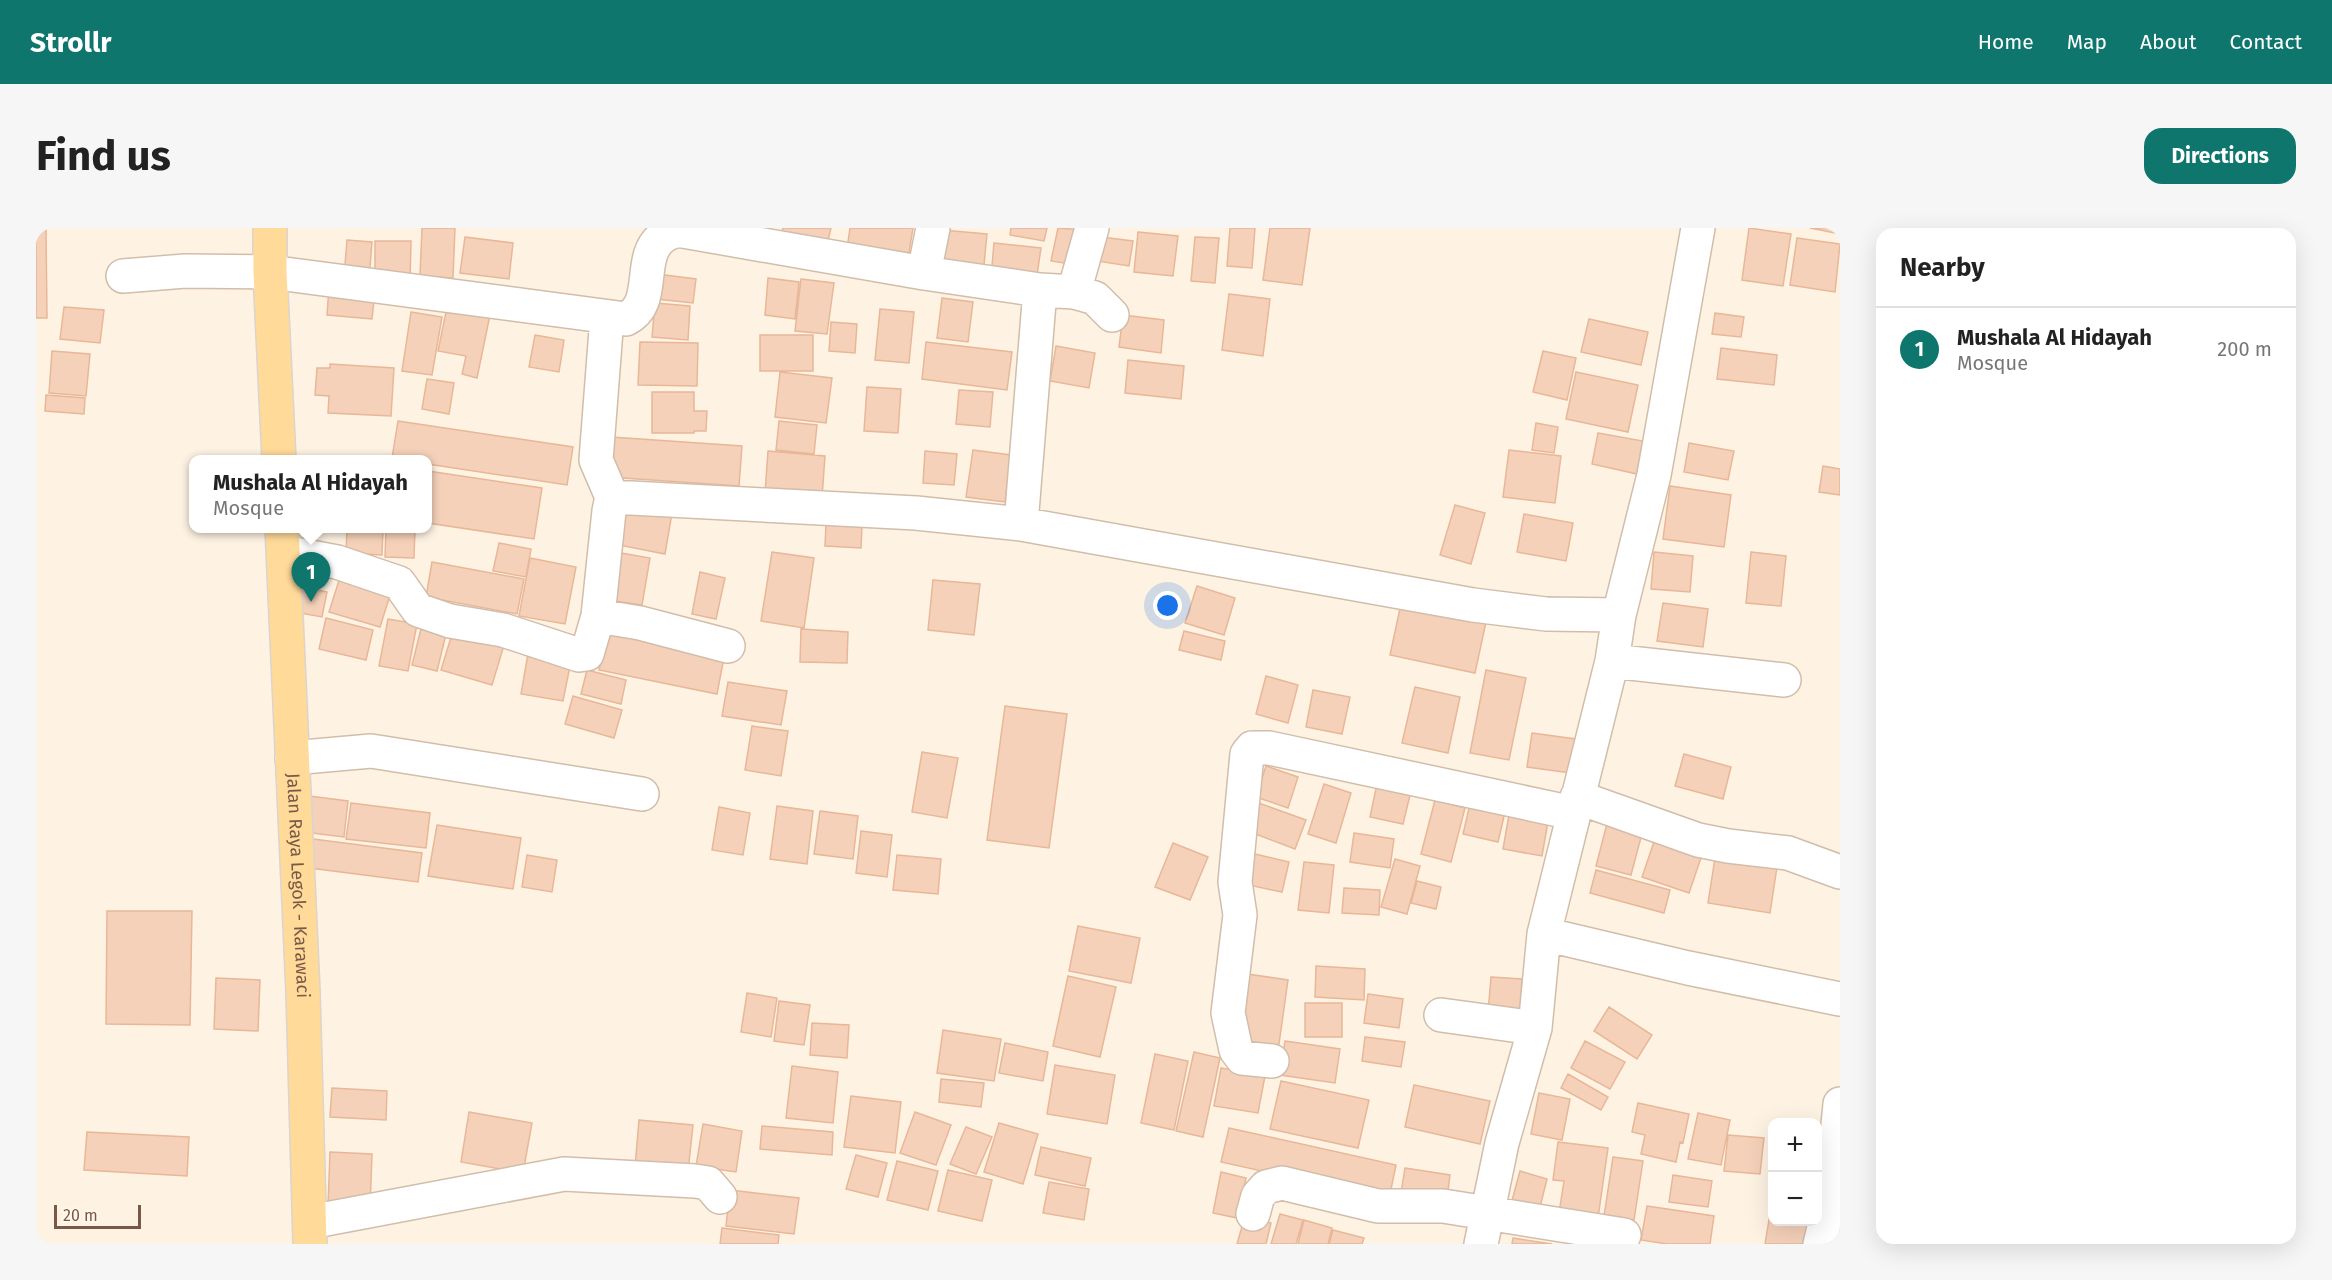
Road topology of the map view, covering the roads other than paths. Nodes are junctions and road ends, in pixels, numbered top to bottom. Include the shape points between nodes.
1 (270, 228) edge
2 (933, 228) edge
3 (1092, 228) edge
4 (1698, 228) edge
5 (270, 272) junction
6 (924, 273) junction
7 (123, 276) dead end
8 (1040, 290) junction
9 (1074, 292) junction
10 (1112, 315) dead end
11 (607, 317) junction
12 (279, 455) edge
13 (612, 496) junction
14 (1021, 524) junction
15 (283, 540) edge
16 (1619, 615) junction
17 (598, 616) junction
18 (728, 646) dead end
19 (1612, 661) junction
20 (1785, 680) dead end
21 (292, 758) junction
22 (642, 794) dead end
23 (1575, 805) junction
24 (1840, 872) edge
25 (1544, 934) junction
26 (1840, 999) edge
27 (1441, 1015) dead end
28 (1535, 1028) junction
29 (1272, 1061) dead end
30 (1840, 1104) edge
31 (1839, 1190) edge
32 (720, 1197) dead end
33 (1253, 1214) dead end
34 (1484, 1229) edge
35 (310, 1233) edge
36 (1624, 1235) dead end
37 (1820, 1244) edge

1 - 5 main road
2 - 6 street
3 - 9 street
4 - 16 street via 1654,475
5 - 7 street via 185,271
5 - 11 street
5 - 12 main road
6 - 8 street
6 - 11 street via 677,230 662,237 650,256 642,307 626,319
8 - 9 street
8 - 14 street
9 - 10 street via 1095,298
11 - 13 street via 596,460
13 - 14 street via 916,513
13 - 17 street
14 - 16 street via 1473,605 1546,614
15 - 17 street via 399,583 418,610 450,621 503,630 579,655 587,654
15 - 21 main road, Jalan Raya Legok - Karawaci
16 - 19 street
17 - 18 street
19 - 20 street
19 - 23 street
21 - 22 street via 371,751
21 - 35 main road, Jalan Raya Legok - Karawaci
23 - 24 street via 1698,840 1788,853
23 - 25 street
23 - 29 street via 1252,748 1247,754 1235,882 1240,915 1228,1013 1236,1050 1242,1058
25 - 26 street
25 - 28 street
27 - 28 street
28 - 34 street via 1502,1143
30 - 31 street via 1836,1145
31 - 37 street via 1827,1215
32 - 35 street via 708,1183 695,1181 564,1174
33 - 34 street via 1258,1196 1266,1187 1282,1184 1378,1206 1443,1206
34 - 36 street

